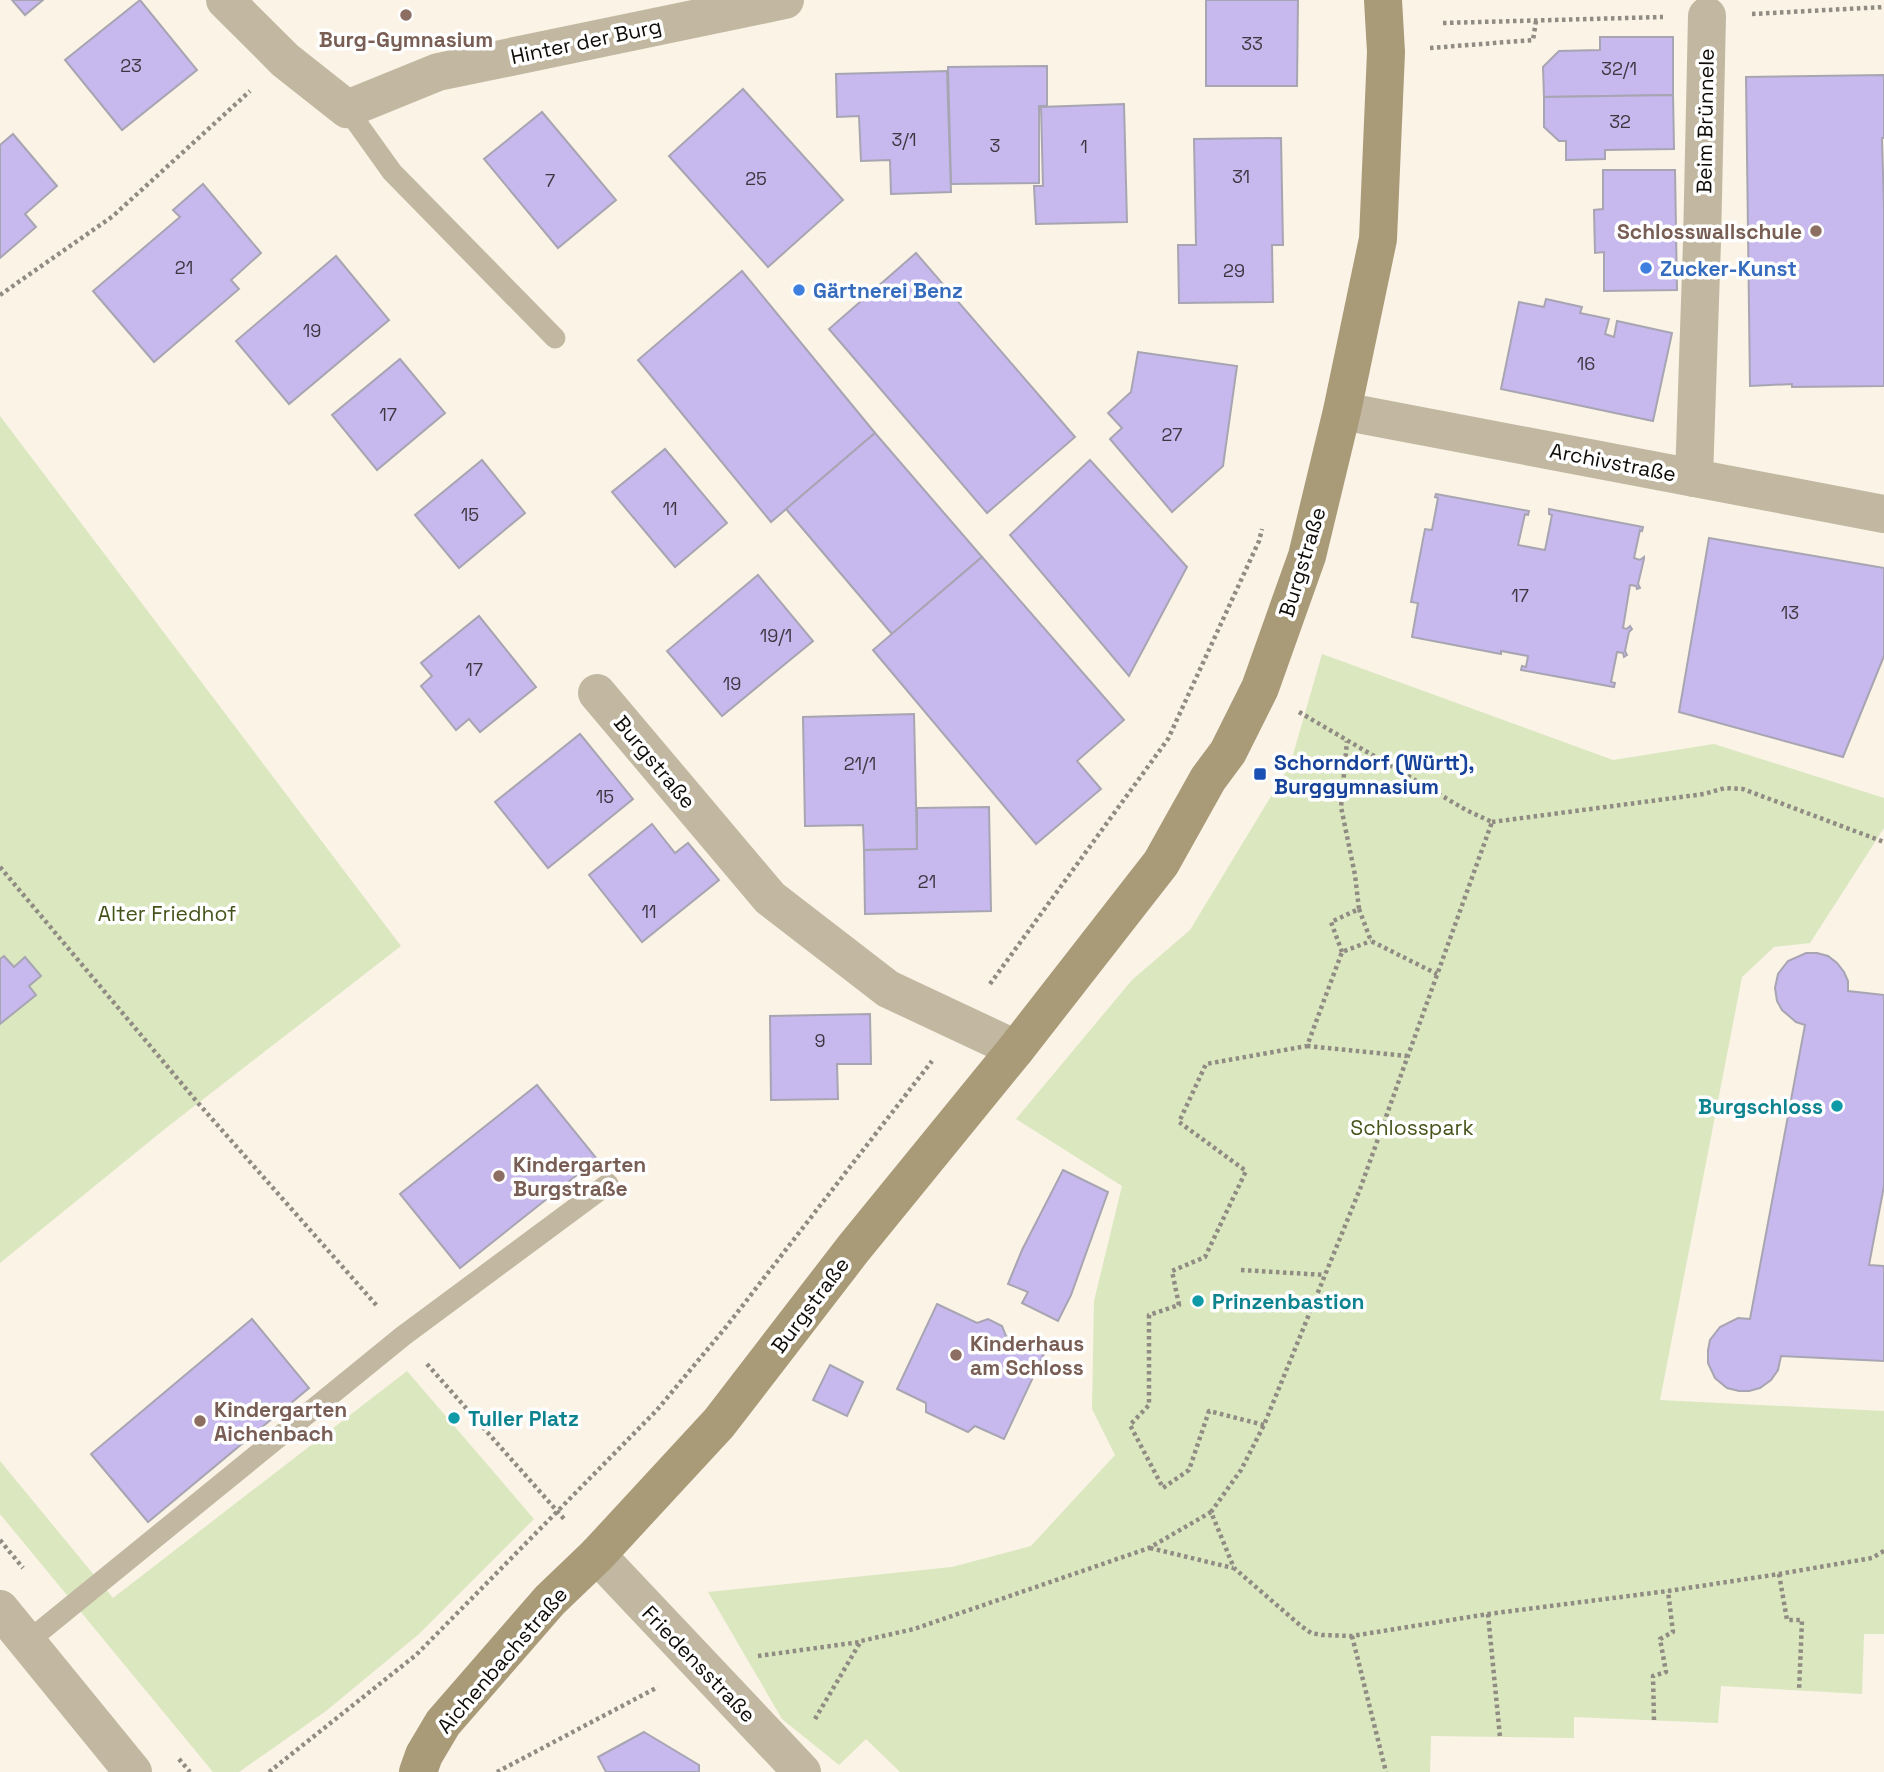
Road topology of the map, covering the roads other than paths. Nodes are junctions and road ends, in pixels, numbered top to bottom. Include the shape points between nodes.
1 (225, 0) edge
2 (785, 0) edge
3 (1383, 0) edge
4 (1707, 16) dead end
5 (347, 109) junction
6 (555, 338) dead end
7 (1342, 411) junction
8 (1694, 478) junction
9 (1884, 514) edge
10 (597, 693) dead end
11 (1016, 1049) junction
12 (608, 1184) dead end
13 (597, 1555) junction
14 (0, 1609) edge
15 (27, 1642) junction
16 (797, 1766) edge
17 (133, 1772) edge
18 (418, 1772) edge

1 - 5 street via 285,60
2 - 5 street, Hinter der Burg via 438,72
3 - 7 main road, Burgstraße via 1386,52 1378,239
4 - 8 street, Beim Brünnele
5 - 6 lane via 392,172
7 - 8 street, Archivstraße
7 - 11 main road, Burgstraße via 1307,556 1260,688 1228,752 1161,863
8 - 9 street, Archivstraße
10 - 11 street, Burgstraße via 770,898 888,989
11 - 13 main road, Burgstraße via 719,1423
12 - 15 lane via 403,1336
13 - 16 street, Friedensstraße
13 - 18 main road, Aichenbachstraße via 550,1600 443,1723
14 - 15 street
15 - 17 street

